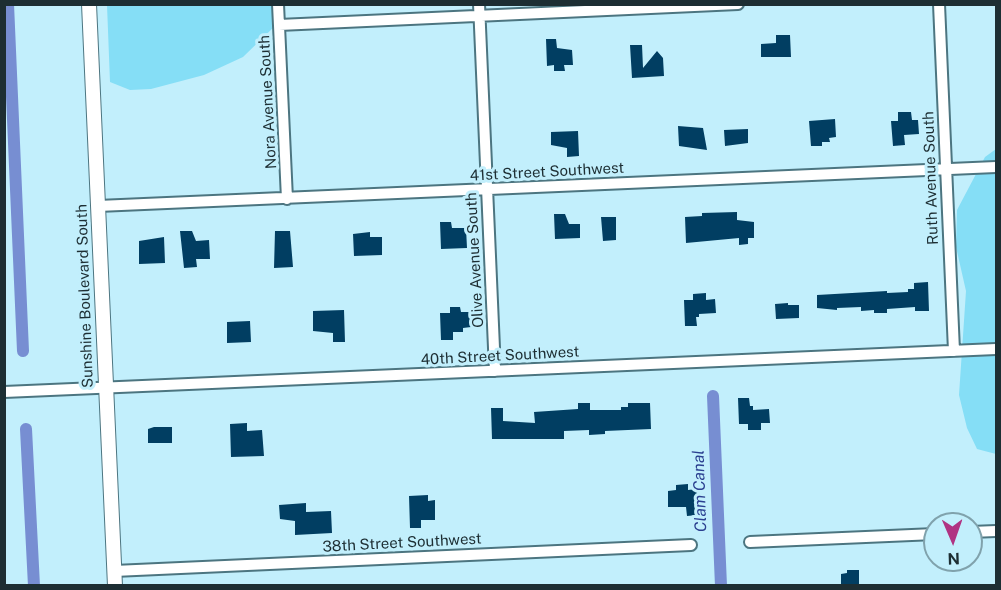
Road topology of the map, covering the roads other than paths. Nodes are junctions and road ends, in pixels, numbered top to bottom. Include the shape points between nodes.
1 (89, 4) edge
2 (278, 4) edge
3 (738, 4) edge
4 (939, 4) edge
5 (479, 10) edge
6 (279, 25) junction
7 (996, 167) edge
8 (946, 168) junction
9 (487, 189) junction
10 (287, 199) junction
11 (98, 206) junction
12 (996, 349) edge
13 (954, 351) junction
14 (495, 371) junction
15 (106, 388) junction
16 (4, 392) edge
17 (923, 535) edge
18 (750, 542) dead end
19 (691, 545) dead end
20 (114, 571) junction
21 (115, 585) edge

1 - 11 street, Sunshine Boulevard South
2 - 6 street, Nora Avenue South
3 - 5 street
4 - 8 street, Ruth Avenue South
5 - 6 street
5 - 9 street, Olive Avenue South
6 - 10 street, Nora Avenue South
7 - 8 street, 41st Street Southwest
8 - 9 street, 41st Street Southwest
8 - 13 street, Ruth Avenue South
9 - 10 street, 41st Street Southwest
9 - 14 street, Olive Avenue South
10 - 11 street, 41st Street Southwest
11 - 15 street, Sunshine Boulevard South
12 - 13 street, 40th Street Southwest
13 - 14 street, 40th Street Southwest
14 - 15 street, 40th Street Southwest
15 - 16 street, 40th Street Southwest
15 - 20 street, Sunshine Boulevard South
17 - 18 street
19 - 20 street, 38th Street Southwest
20 - 21 street, Sunshine Boulevard South

